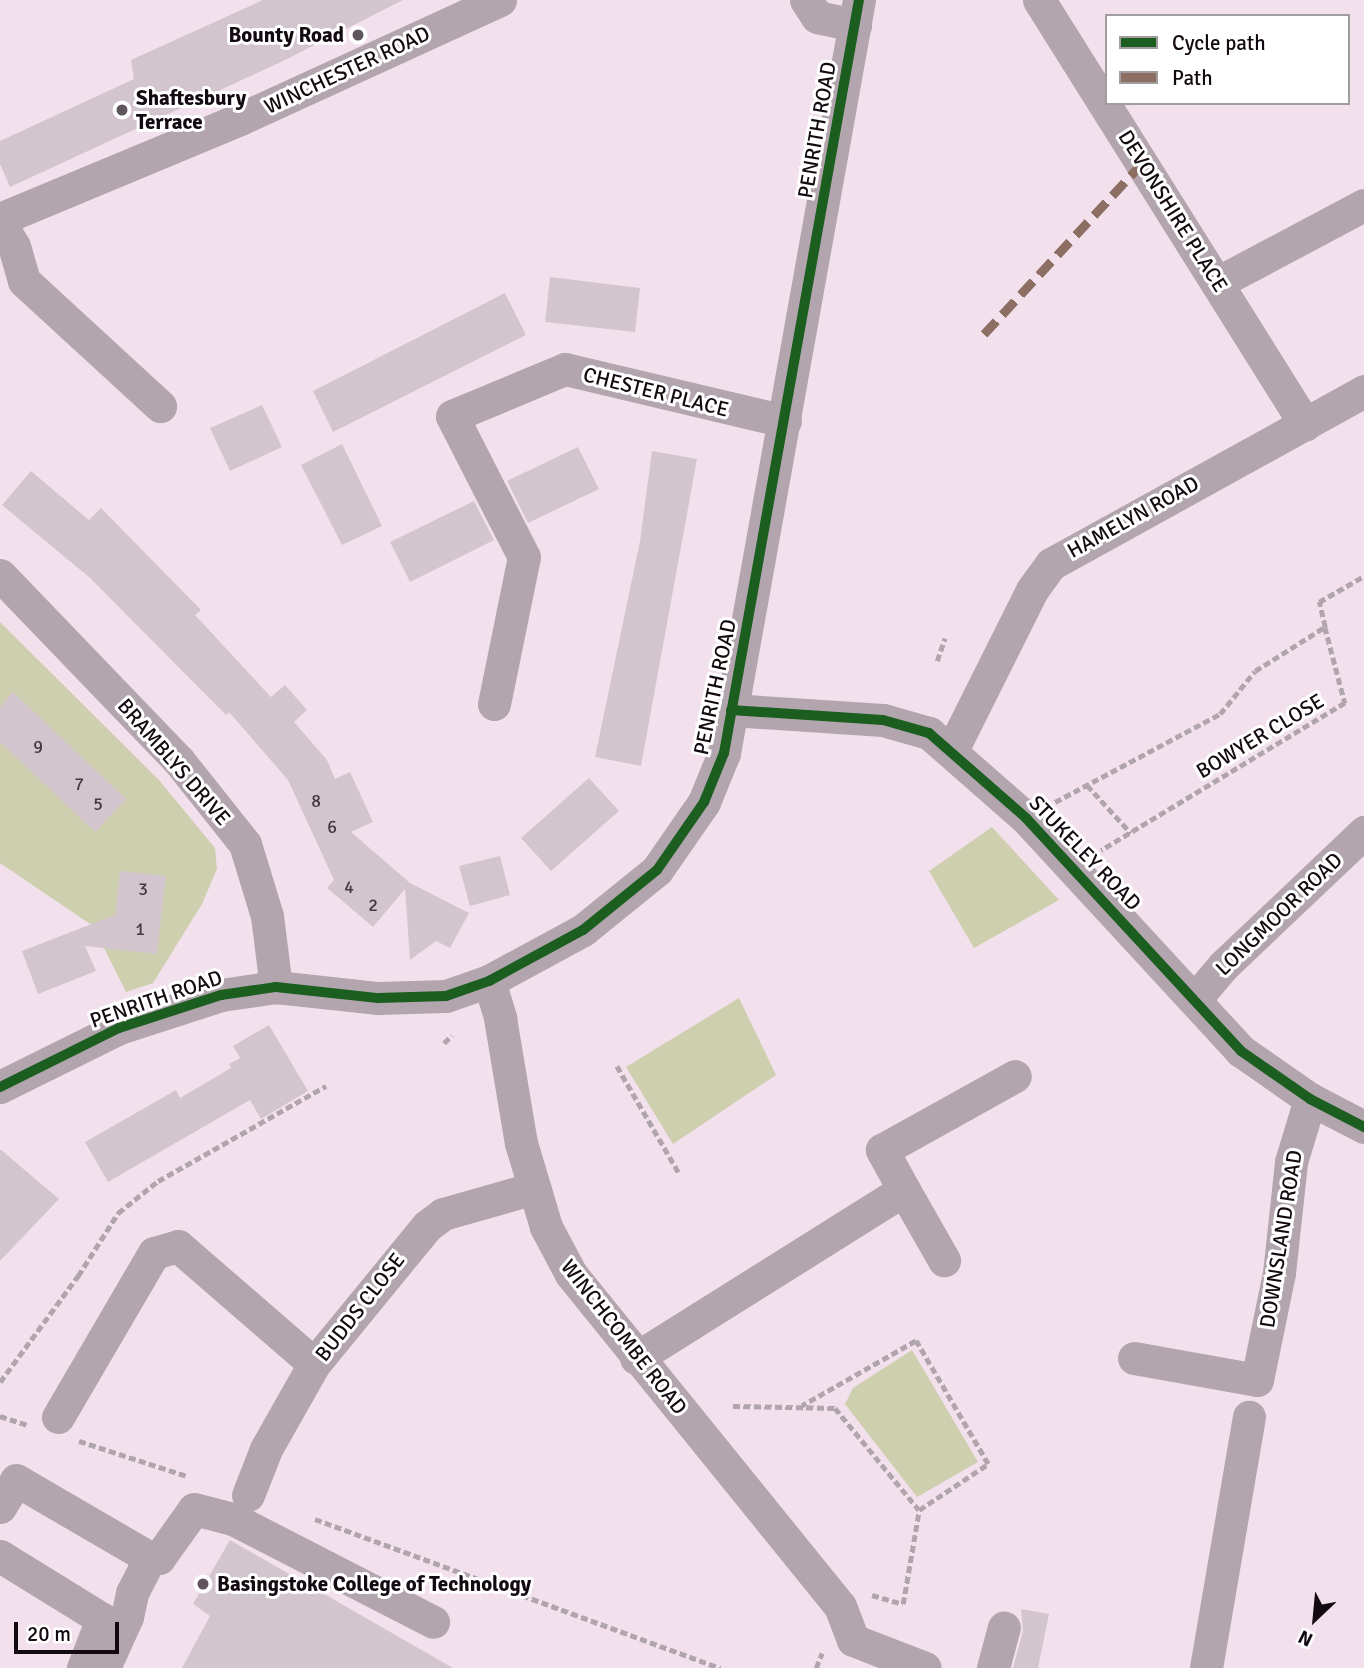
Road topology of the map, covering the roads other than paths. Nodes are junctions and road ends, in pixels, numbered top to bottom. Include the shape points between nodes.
1 (500, 0) edge
2 (806, 0) edge
3 (1039, 0) edge
4 (857, 12) edge
5 (1105, 105) edge
6 (1105, 105) edge
7 (1364, 205) edge
8 (0, 221) edge
9 (1217, 283) junction
10 (1364, 391) edge
11 (160, 406) dead end
12 (785, 421) junction
13 (1305, 424) junction
14 (0, 575) edge
15 (494, 704) dead end
16 (731, 710) junction
17 (953, 750) junction
18 (1364, 832) edge
19 (489, 981) junction
20 (276, 987) junction
21 (1196, 998) junction
22 (1015, 1076) dead end
23 (0, 1087) edge
24 (1310, 1099) junction
25 (1364, 1127) edge
26 (534, 1188) junction
27 (904, 1190) junction
28 (944, 1260) dead end
29 (636, 1357) junction
30 (1134, 1358) dead end
31 (314, 1364) junction
32 (1249, 1417) dead end
33 (57, 1429) road end
34 (247, 1495) dead end
35 (0, 1507) edge
36 (0, 1556) edge
37 (150, 1558) junction
38 (433, 1622) dead end
39 (1004, 1627) dead end
40 (83, 1668) edge
41 (103, 1668) edge
42 (925, 1668) edge
43 (993, 1668) edge
44 (1206, 1668) edge

1 - 8 street, WINCHESTER ROAD via 240,119
2 - 4 street via 817,18
3 - 6 street, DEVONSHIRE PLACE
4 - 12 street, PENRITH ROAD
5 - 9 street, DEVONSHIRE PLACE
7 - 9 street
8 - 11 street via 14,246 24,281
9 - 13 street, DEVONSHIRE PLACE
10 - 13 street, HAMELYN ROAD
12 - 15 street, CHESTER PLACE via 565,369 452,416 524,557
12 - 16 street, PENRITH ROAD
13 - 17 street, HAMELYN ROAD via 1051,564 1032,590
14 - 20 street, BRAMBLYS DRIVE via 179,761 244,844 267,916
16 - 17 street, STUKELEY ROAD via 883,720 929,733
16 - 19 street, PENRITH ROAD via 724,753 704,802 657,870 583,930
17 - 21 street, STUKELEY ROAD via 1026,818
18 - 21 street, LONGMOOR ROAD via 1223,966
19 - 20 street, PENRITH ROAD via 446,996 415,999
19 - 26 street, WINCHCOMBE ROAD
20 - 23 street, PENRITH ROAD via 221,995 119,1028
21 - 24 street, STUKELEY ROAD via 1241,1051
22 - 27 street via 882,1150
24 - 25 street, STUKELEY ROAD
24 - 30 street, DOWNSLAND ROAD via 1291,1163 1279,1273 1257,1380
26 - 29 street, WINCHCOMBE ROAD via 546,1227 571,1274
26 - 31 street, BUDDS CLOSE via 463,1207 427,1226
27 - 28 street
27 - 29 street
29 - 42 street, WINCHCOMBE ROAD via 853,1599 853,1640
31 - 33 street via 178,1246 153,1253
31 - 34 street, BUDDS CLOSE via 266,1449
32 - 44 street
35 - 37 street via 16,1480
36 - 40 street via 102,1619
37 - 38 street via 159,1558 194,1509 233,1519
37 - 41 street
39 - 43 street

